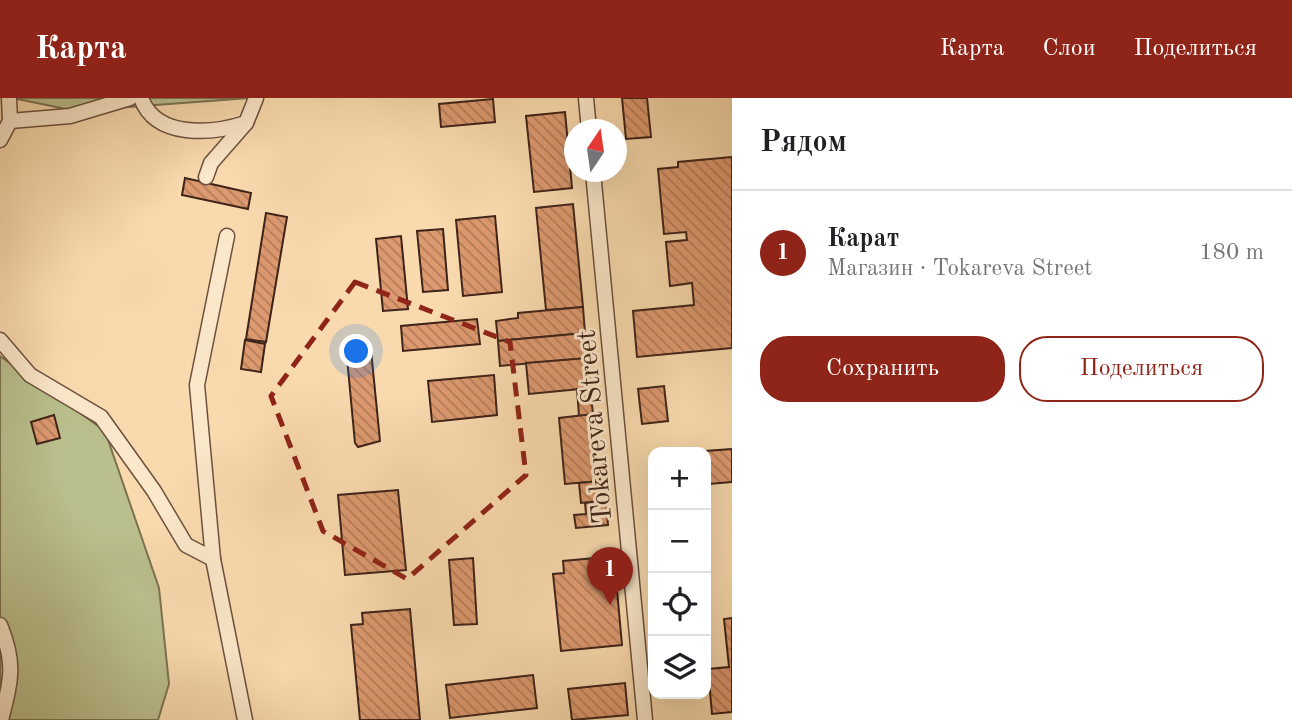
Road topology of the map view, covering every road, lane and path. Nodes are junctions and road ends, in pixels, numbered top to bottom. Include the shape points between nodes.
1 (9, 98) edge
2 (130, 98) edge
3 (141, 98) edge
4 (256, 98) edge
5 (584, 98) edge
6 (587, 119) edge
7 (10, 121) junction
8 (246, 123) junction
9 (0, 139) edge
10 (206, 177) dead end
11 (594, 182) edge
12 (227, 236) dead end
13 (0, 340) edge
14 (213, 559) junction
15 (0, 625) edge
16 (1, 720) edge
17 (245, 720) edge
18 (645, 720) edge

1 - 7 street
2 - 7 street via 69,116
3 - 8 street via 151,116 172,128 227,130
4 - 8 street
5 - 6 street
7 - 9 street
8 - 10 street via 211,163
11 - 18 street, Tokareva Street
12 - 14 street via 197,385
13 - 14 street via 30,375 101,417 186,545
14 - 17 street
15 - 16 street via 11,652 10,685

